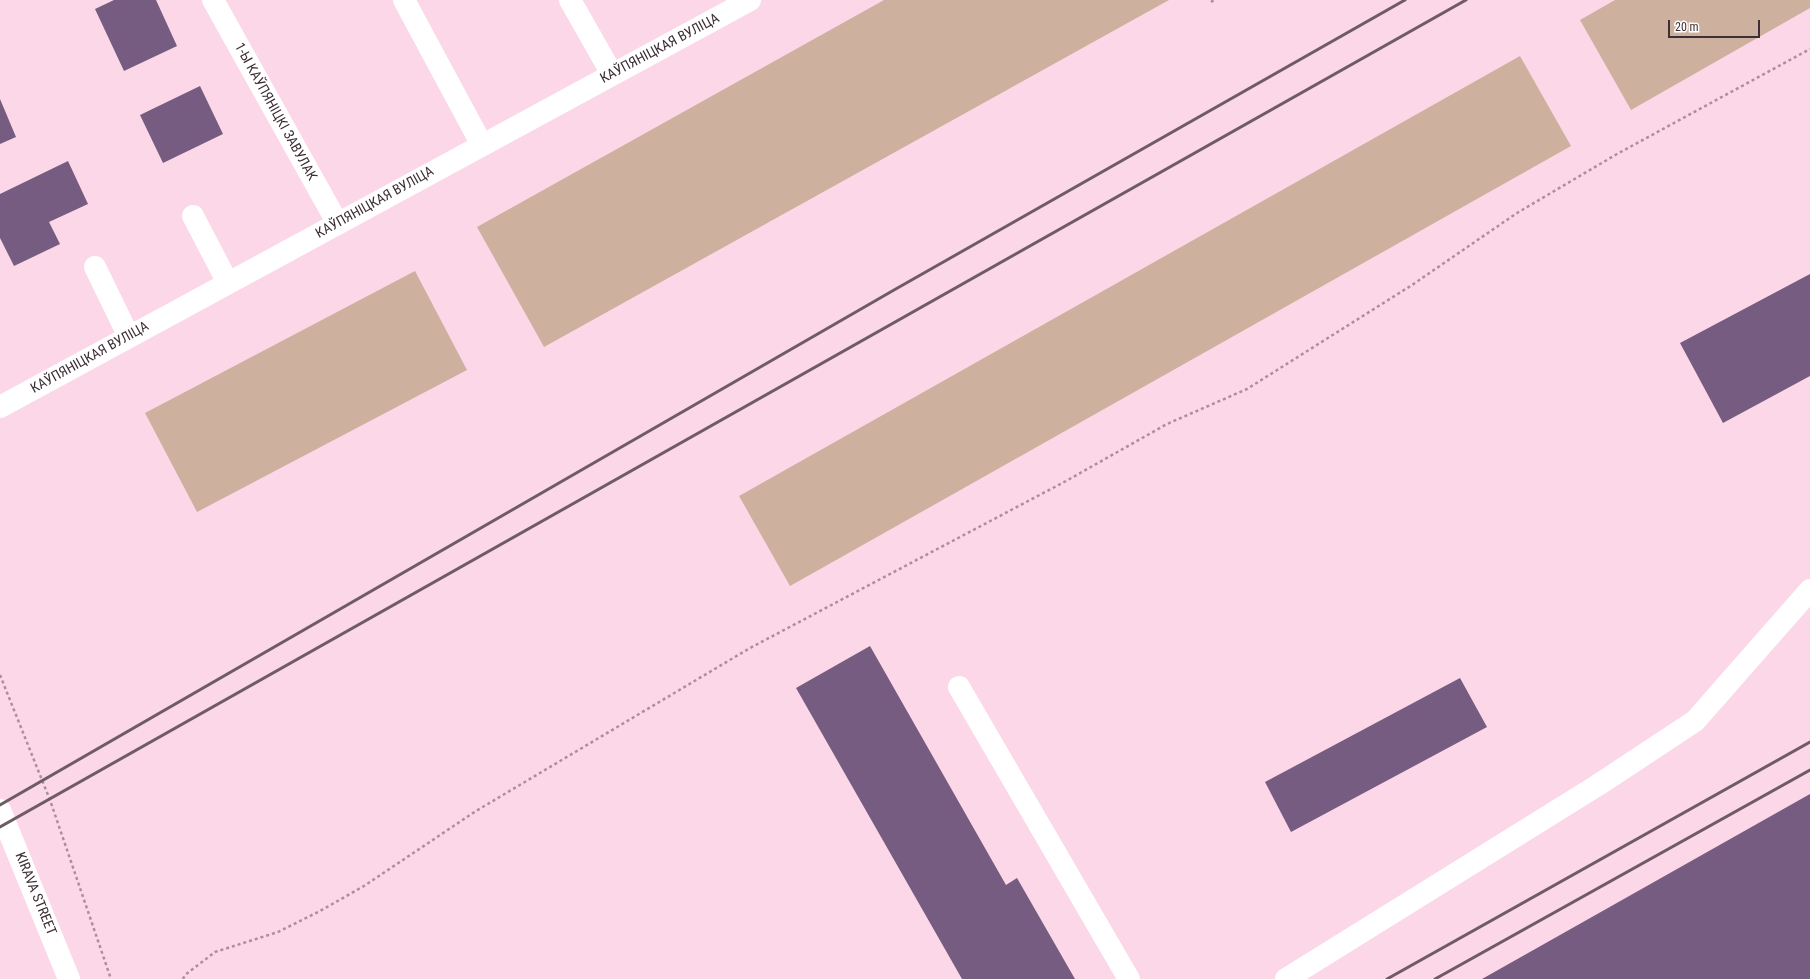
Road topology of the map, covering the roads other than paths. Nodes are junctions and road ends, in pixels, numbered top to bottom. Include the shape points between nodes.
1 (213, 0) edge
2 (404, 0) edge
3 (570, 0) edge
4 (750, 0) edge
5 (612, 74) junction
6 (482, 145) junction
7 (193, 216) dead end
8 (338, 224) junction
9 (95, 267) dead end
10 (228, 283) junction
11 (130, 337) junction
12 (0, 407) edge
13 (1810, 590) edge
14 (959, 687) dead end
15 (0, 810) edge
16 (69, 979) edge
17 (1129, 979) edge
18 (1286, 979) edge

1 - 8 street, 1-Ы КАЎПЯНІЦКІ ЗАВУЛАК
2 - 6 street
3 - 5 street
4 - 5 street, КАЎПЯНІЦКАЯ ВУЛІЦА
5 - 6 street, КАЎПЯНІЦКАЯ ВУЛІЦА
6 - 8 street, КАЎПЯНІЦКАЯ ВУЛІЦА
7 - 10 street
8 - 10 street, КАЎПЯНІЦКАЯ ВУЛІЦА
9 - 11 street
10 - 11 street, КАЎПЯНІЦКАЯ ВУЛІЦА
11 - 12 street, КАЎПЯНІЦКАЯ ВУЛІЦА
13 - 18 street via 1695,721 1598,786
14 - 17 street
15 - 16 street, KIRAVA STREET

